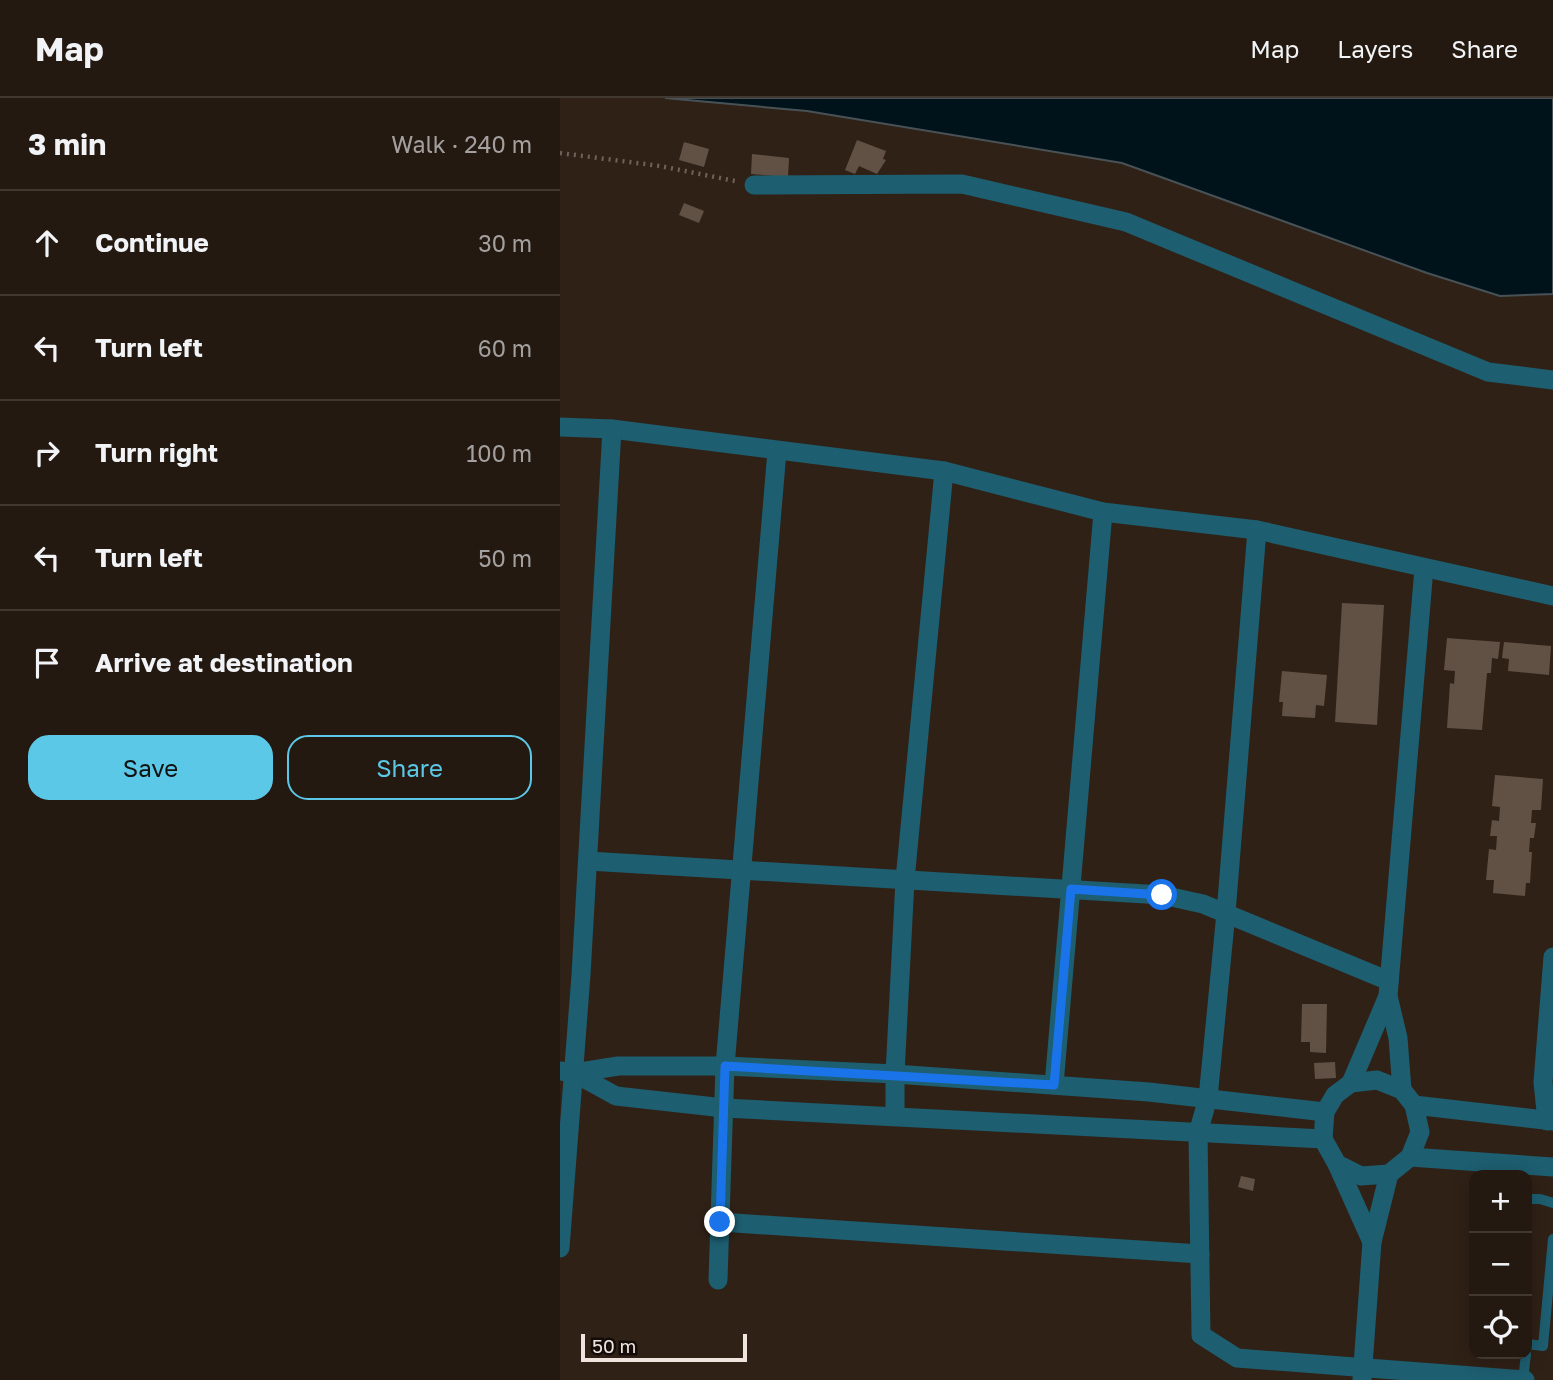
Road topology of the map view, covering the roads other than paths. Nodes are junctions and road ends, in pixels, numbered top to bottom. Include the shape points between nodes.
1 (754, 185) road end
2 (1553, 380) edge
3 (560, 427) edge
4 (612, 429) junction
5 (777, 452) junction
6 (944, 471) junction
7 (1103, 512) junction
8 (1257, 530) junction
9 (1424, 568) junction
10 (1553, 596) edge
11 (588, 861) junction
12 (741, 869) junction
13 (905, 880) junction
14 (1071, 889) junction
15 (1226, 913) junction
16 (1553, 957) edge
17 (1389, 988) junction
18 (725, 1066) junction
19 (567, 1072) edge
20 (895, 1074) junction
21 (1351, 1083) junction
22 (1054, 1085) junction
23 (1208, 1098) junction
24 (1408, 1098) junction
25 (724, 1108) junction
26 (1325, 1112) junction
27 (895, 1116) junction
28 (1550, 1121) edge
29 (1198, 1133) junction
30 (1323, 1139) junction
31 (1410, 1157) junction
32 (1337, 1164) junction
33 (1553, 1167) edge
34 (1389, 1174) junction
35 (1532, 1199) edge
36 (1553, 1203) edge
37 (720, 1222) junction
38 (1553, 1238) edge
39 (1372, 1242) junction
40 (560, 1248) edge
41 (1200, 1254) junction
42 (718, 1280) dead end
43 (1532, 1345) edge
44 (1526, 1359) edge
45 (1363, 1374) edge
46 (1524, 1380) edge

1 - 2 street via 962,184 1126,222 1488,372
3 - 4 street
4 - 5 street
4 - 11 street
5 - 6 street
5 - 12 street
6 - 7 street
6 - 13 street
7 - 8 street
7 - 14 street
8 - 9 street
8 - 15 street
9 - 10 street
9 - 17 street
11 - 12 street
11 - 19 street
12 - 13 street
12 - 18 street
13 - 14 street
13 - 20 street
14 - 15 street via 1162,895
14 - 22 street
15 - 17 street
15 - 23 street
16 - 28 street via 1543,1082
17 - 21 street
17 - 24 street
18 - 19 street via 618,1066
18 - 20 street
18 - 25 street
19 - 25 street via 616,1096
19 - 40 street
20 - 22 street
20 - 27 street
21 - 24 street via 1377,1080
21 - 26 street via 1335,1095
22 - 23 street
23 - 26 street
23 - 29 street
24 - 28 street
24 - 31 street via 1420,1132
25 - 27 street
25 - 37 street
26 - 30 street
27 - 29 street
29 - 30 street
29 - 41 street
30 - 32 street
31 - 33 street
31 - 34 street
32 - 34 street via 1361,1176
32 - 39 street
34 - 39 street
35 - 36 lane
37 - 41 street
37 - 42 street
38 - 43 lane via 1543,1346
39 - 45 street
41 - 45 street via 1201,1335 1237,1358
44 - 46 lane
45 - 46 street

